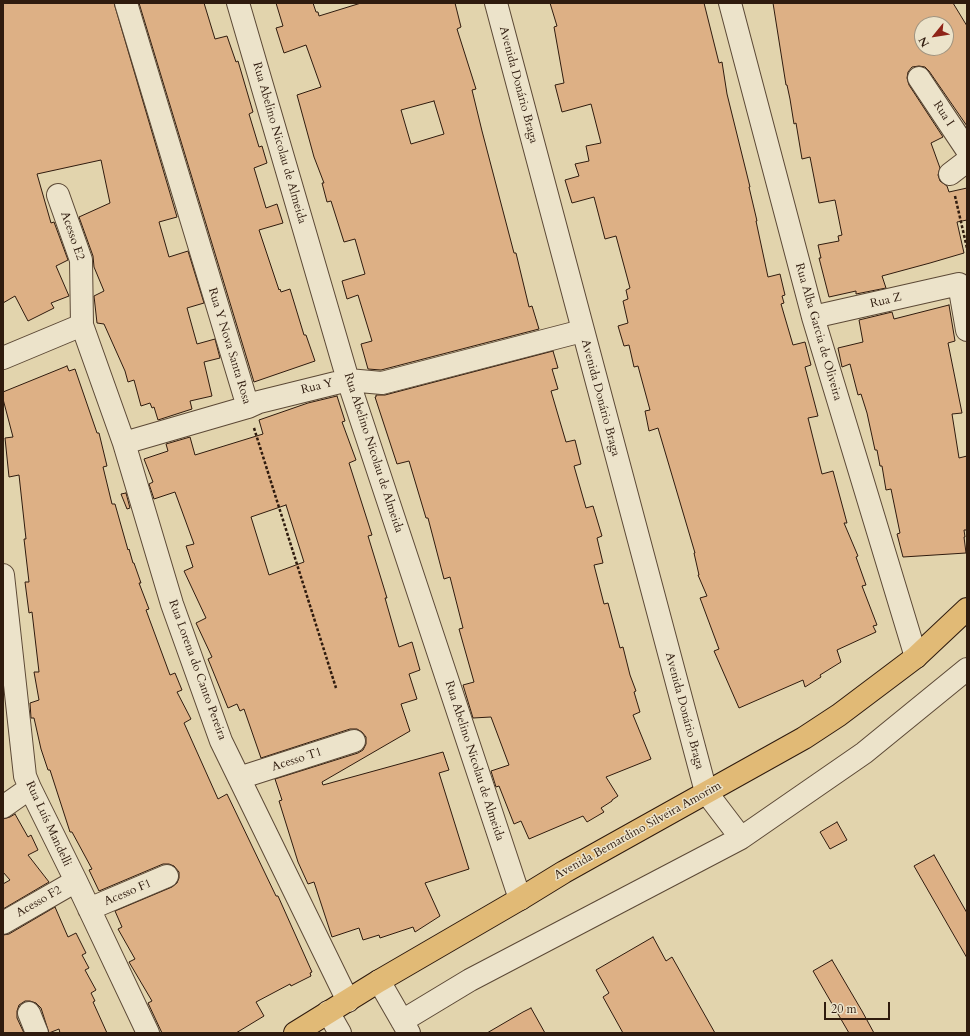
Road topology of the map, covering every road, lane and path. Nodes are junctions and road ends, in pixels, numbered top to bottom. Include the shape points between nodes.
1 (126, 3) edge
2 (238, 3) edge
3 (496, 3) edge
4 (730, 3) edge
5 (919, 78) dead end
6 (967, 150) edge
7 (967, 161) edge
8 (950, 174) joint
9 (58, 195) dead end
10 (967, 248) edge
11 (813, 317) junction
12 (82, 325) junction
13 (967, 330) edge
14 (582, 331) junction
15 (3, 358) edge
16 (348, 380) junction
17 (248, 407) junction
18 (124, 443) junction
19 (3, 575) edge
20 (966, 610) edge
21 (916, 657) junction
22 (967, 669) edge
23 (336, 688) dead end
24 (354, 741) dead end
25 (240, 778) junction
26 (30, 788) junction
27 (706, 792) junction
28 (3, 807) edge
29 (741, 838) junction
30 (167, 876) dead end
31 (76, 881) junction
32 (520, 899) junction
33 (89, 910) junction
34 (3, 923) edge
35 (379, 981) junction
36 (348, 1001) junction
37 (328, 1012) junction
38 (29, 1013) dead end
39 (406, 1027) edge
40 (37, 1033) edge
41 (148, 1033) edge
42 (295, 1033) edge
43 (340, 1033) edge

1 - 17 street, Rua Y Nova Santa Rosa
2 - 16 street, Rua Abelino Nicolau de Almeida
3 - 14 street, Avenida Donário Braga
4 - 11 street, Rua Alba Garcia de Oliveira
5 - 6 street, Rua I
7 - 8 street
8 - 10 path
9 - 12 street, Acesso E2 via 81,260
11 - 13 street, Rua Z via 959,284
11 - 21 street, Rua Alba Garcia de Oliveira
12 - 15 street
12 - 18 street, Rua Lorena do Canto Pereira
14 - 16 street, Rua Y via 382,383
14 - 27 street, Avenida Donário Braga
16 - 17 street, Rua Y
16 - 32 street, Rua Abelino Nicolau de Almeida
17 - 18 street, Rua Y
17 - 23 path, Rua Y Nova Santa Rosa
18 - 25 street, Rua Lorena do Canto Pereira via 172,604 221,741
19 - 26 street, Rua Luís Mandelli via 25,776
20 - 21 main road, Avenida Bernardino Silveira Amorim
21 - 27 main road, Avenida Bernardino Silveira Amorim via 804,738
22 - 29 street via 864,754
24 - 25 street, Acesso T1
25 - 36 street, Rua Lorena do Canto Pereira
26 - 28 street
26 - 31 street, Rua Luís Mandelli
27 - 29 street
27 - 32 main road, Avenida Bernardino Silveira Amorim
29 - 39 street via 470,980
30 - 33 street, Acesso F1
31 - 33 street, Rua Luís Mandelli
31 - 34 street, Acesso F2
32 - 35 main road, Avenida Bernardino Silveira Amorim
33 - 41 street, Rua Luís Mandelli
35 - 36 main road, Avenida Bernardino Silveira Amorim
35 - 39 street
36 - 37 main road, Avenida Bernardino Silveira Amorim
37 - 42 main road, Avenida Bernardino Silveira Amorim
37 - 43 street
38 - 40 street

